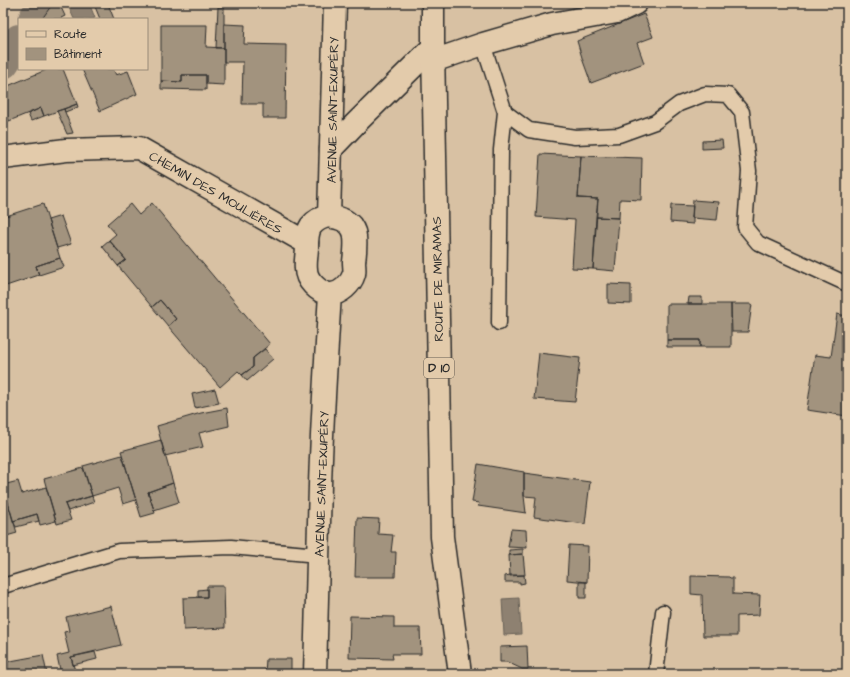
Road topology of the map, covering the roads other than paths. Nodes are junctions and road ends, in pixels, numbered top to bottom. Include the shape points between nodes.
1 (335, 3) edge
2 (433, 3) edge
3 (636, 3) edge
4 (483, 44) junction
5 (433, 54) junction
6 (505, 112) junction
7 (331, 149) junction
8 (3, 158) edge
9 (329, 216) junction
10 (307, 243) junction
11 (847, 284) edge
12 (330, 294) junction
13 (499, 324) dead end
14 (318, 555) junction
15 (3, 586) edge
16 (663, 612) dead end
17 (315, 674) edge
18 (460, 674) edge
19 (656, 674) edge

1 - 7 street, AVENUE SAINT-EXUPÉRY
2 - 5 street, ROUTE DE MIRAMAS / D 10
3 - 4 street via 617,12 552,24
4 - 5 street
4 - 6 lane
5 - 7 street
5 - 18 street, ROUTE DE MIRAMAS / D 10 via 442,537
6 - 11 lane via 529,130 575,137 619,135 655,122 679,104 705,94 728,95 742,112 749,171 745,226 758,243
6 - 13 lane via 501,150
7 - 9 street, AVENUE SAINT-EXUPÉRY
8 - 10 street, CHEMIN DES MOULIÈRES via 66,150 139,148
9 - 10 street via 322,217 311,226
9 - 12 street via 345,220 355,238 354,275 346,287
10 - 12 street via 306,270 309,279 314,286
12 - 14 street, AVENUE SAINT-EXUPÉRY
14 - 15 lane via 231,547 119,551
14 - 17 street, AVENUE SAINT-EXUPÉRY
16 - 19 lane

